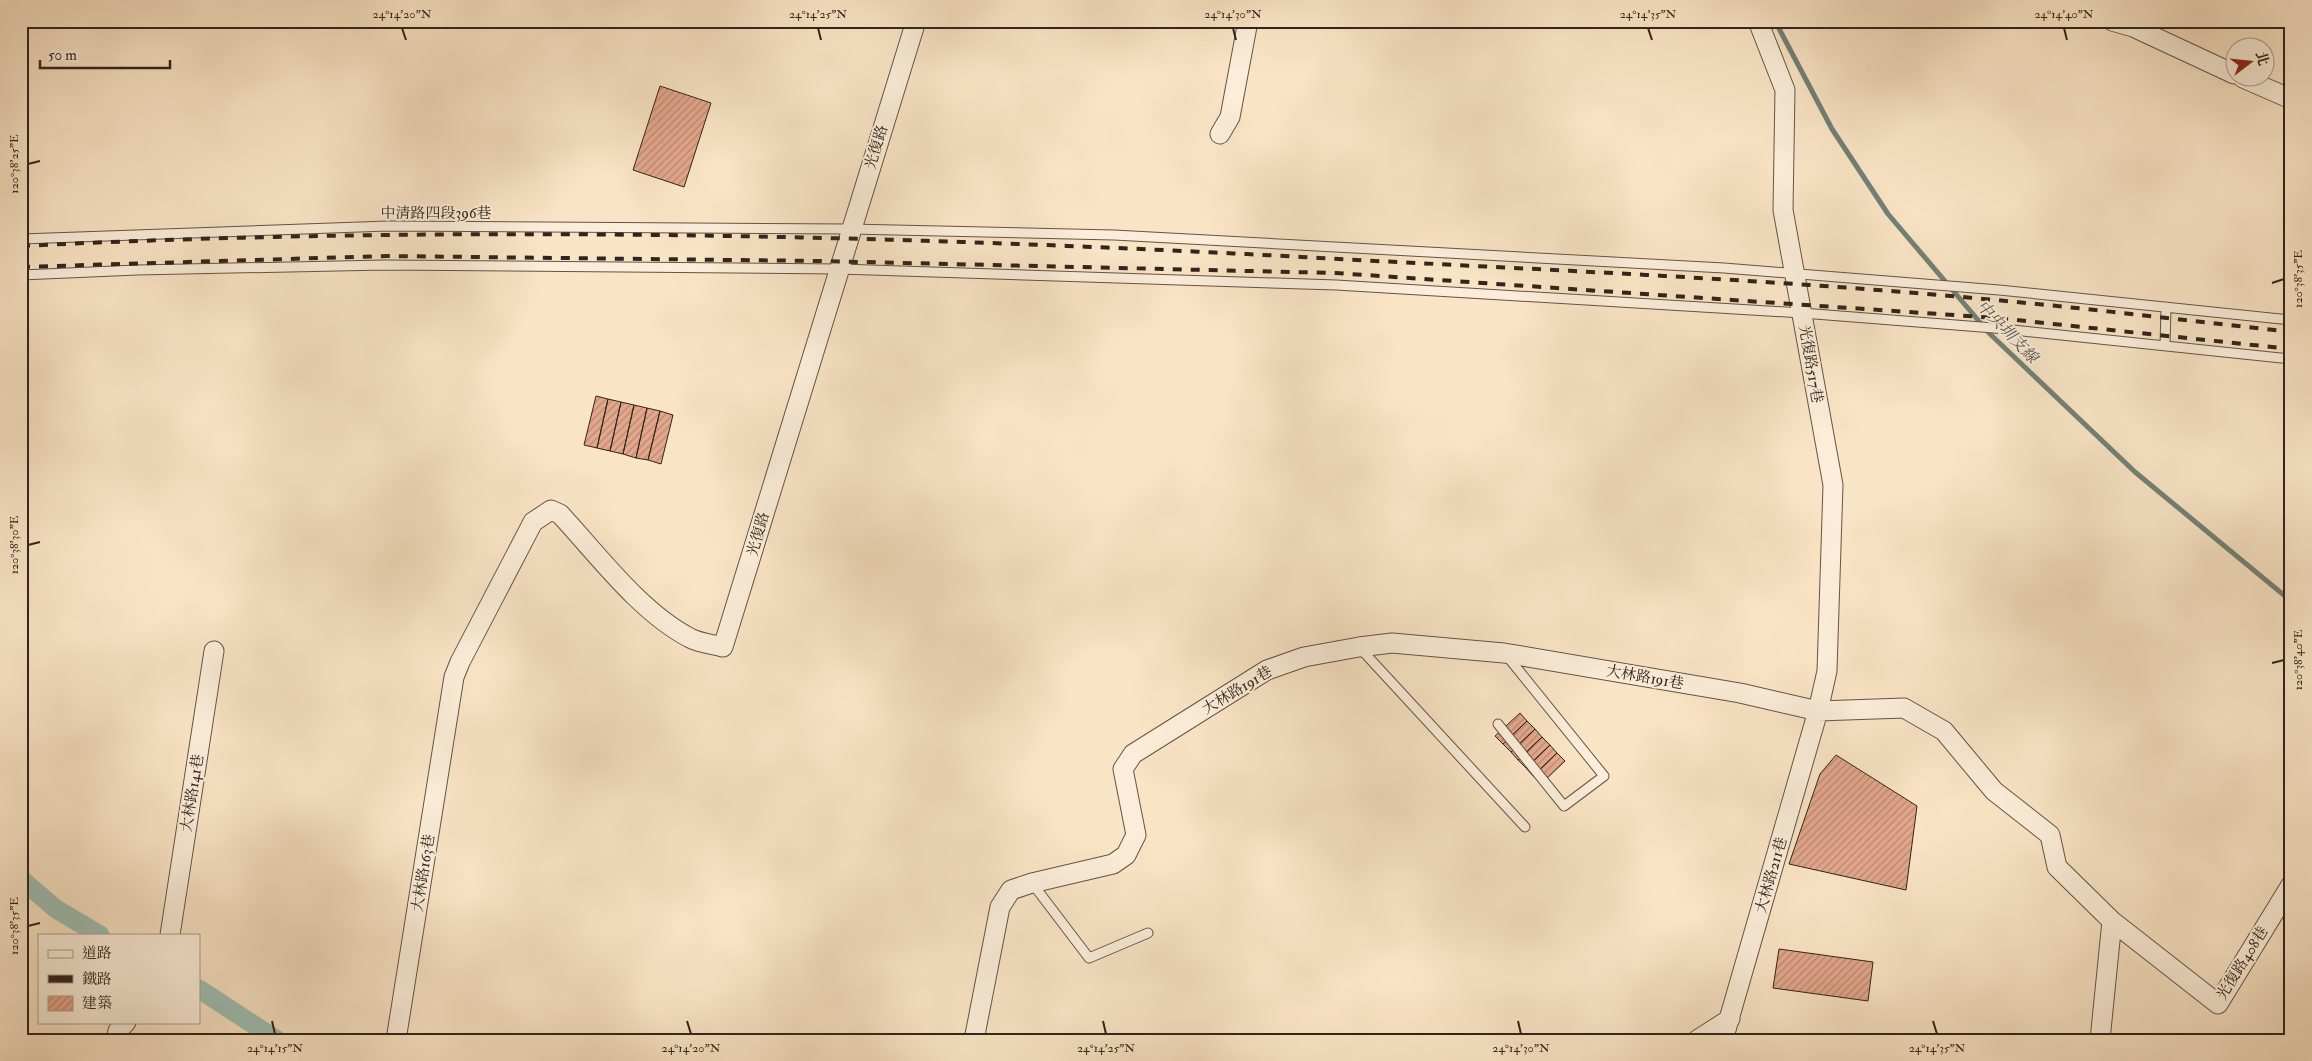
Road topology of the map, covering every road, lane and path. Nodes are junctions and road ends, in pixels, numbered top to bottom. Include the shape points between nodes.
1 (916, 21) edge
2 (1248, 21) edge
3 (1758, 21) edge
4 (2112, 21) edge
5 (2224, 69) edge
6 (2265, 88) edge
7 (2291, 100) edge
8 (1220, 134) dead end
9 (850, 229) junction
10 (21, 239) edge
11 (839, 269) junction
12 (1794, 274) junction
13 (21, 275) edge
14 (2166, 307) junction
15 (1802, 313) junction
16 (2291, 320) edge
17 (2165, 346) junction
18 (2291, 360) edge
19 (1359, 647) junction
20 (214, 651) dead end
21 (1504, 653) junction
22 (454, 677) joint
23 (1818, 711) junction
24 (1498, 724) dead end
25 (1525, 827) dead end
26 (1032, 883) junction
27 (2291, 885) edge
28 (2112, 921) junction
29 (1148, 933) dead end
30 (170, 934) edge
31 (1730, 1019) junction
32 (124, 1024) edge
33 (116, 1040) edge
34 (396, 1040) edge
35 (974, 1040) edge
36 (1697, 1040) edge
37 (1723, 1040) edge
38 (2100, 1040) edge

1 - 9 street, 光復路
2 - 8 street via 1230,117
3 - 12 street, 光復路517巷 via 1785,90 1783,210
4 - 5 street via 2133,27
6 - 7 street
9 - 10 lane, 中清路四段396巷 via 388,226
9 - 11 street, 光復路
9 - 12 lane, 中清路四段396巷 via 1114,235
11 - 13 lane via 385,265
11 - 15 lane via 1336,285
11 - 22 street, 光復路 via 722,647 691,638 662,620 560,514 550,510 533,522
12 - 14 lane, 中清路四段396巷
12 - 15 street, 光復路517巷
14 - 16 lane, 中清路四段396巷
14 - 17 lane
15 - 17 lane
15 - 23 street, 光復路517巷 via 1833,485 1827,671
17 - 18 lane
19 - 21 street, 大林路191巷 via 1392,643
19 - 25 lane
19 - 26 street, 大林路191巷 via 1304,657 1267,670 1133,754 1123,769 1136,835 1126,855 1113,864
20 - 30 street, 大林路141巷
21 - 23 street, 大林路191巷 via 1740,693
21 - 24 lane via 1604,776 1564,806
22 - 34 street, 大林路163巷
23 - 28 street, 大林路191巷 via 1904,708 1944,731 1994,791 2050,836 2057,867
23 - 31 street, 大林路211巷
26 - 29 lane via 1089,958
26 - 35 street, 大林路191巷 via 1011,890 1000,906
27 - 28 street, 光復路408巷 via 2218,1004
28 - 38 street
31 - 36 street
31 - 37 street, 大林路211巷
32 - 33 street

